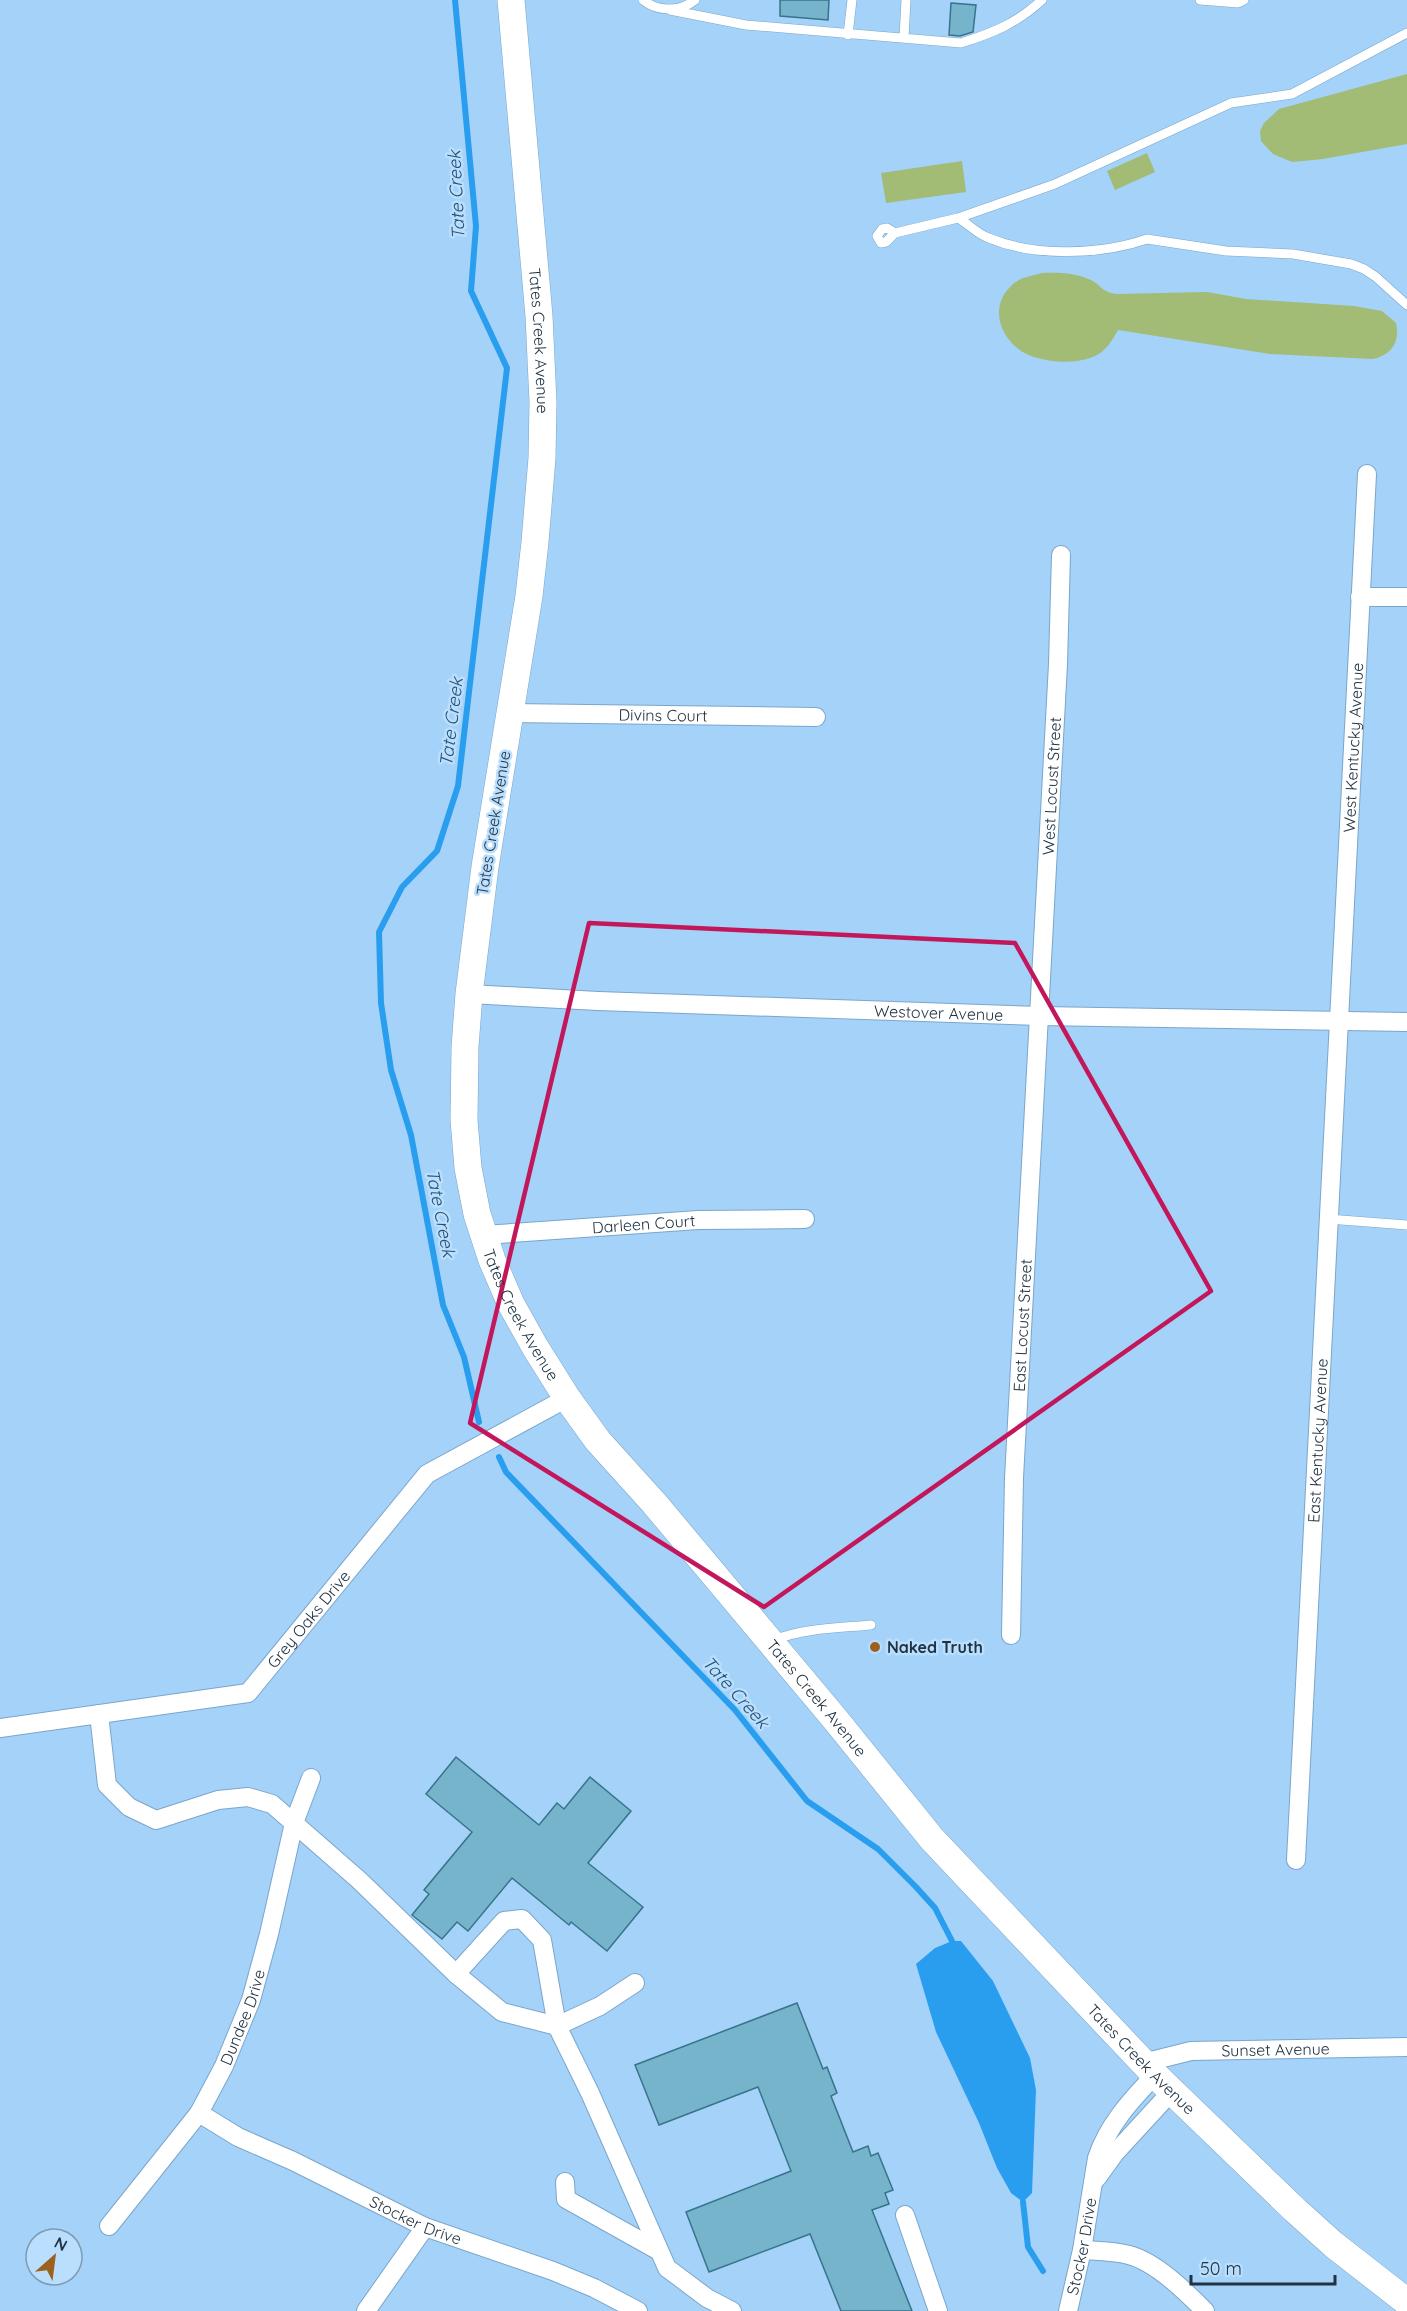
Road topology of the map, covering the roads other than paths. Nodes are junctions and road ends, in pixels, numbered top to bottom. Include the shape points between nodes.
1 (511, 0) edge
2 (643, 0) edge
3 (695, 0) edge
4 (852, 0) edge
5 (906, 0) edge
6 (1042, 0) edge
7 (1200, 0) edge
8 (1244, 0) edge
9 (670, 10) junction
10 (1407, 33) edge
11 (848, 35) junction
12 (904, 38) junction
13 (958, 218) junction
14 (895, 233) dead end
15 (1407, 305) edge
16 (1367, 474) dead end
17 (1061, 555) dead end
18 (1360, 597) junction
19 (1407, 597) edge
20 (510, 713) junction
21 (816, 717) dead end
22 (469, 994) junction
23 (1039, 1016) junction
24 (1340, 1020) junction
25 (1407, 1022) edge
26 (805, 1219) dead end
27 (1328, 1219) junction
28 (1407, 1225) edge
29 (484, 1235) junction
30 (567, 1398) junction
31 (871, 1625) dead end
32 (1011, 1635) dead end
33 (769, 1642) junction
34 (99, 1714) junction
35 (0, 1728) edge
36 (311, 1778) dead end
37 (294, 1822) junction
38 (1296, 1860) dead end
39 (456, 1974) junction
40 (635, 1983) dead end
41 (557, 2026) junction
42 (1407, 2047) edge
43 (1157, 2076) junction
44 (199, 2113) junction
45 (565, 2182) dead end
46 (904, 2215) dead end
47 (110, 2226) dead end
48 (424, 2227) junction
49 (1082, 2250) junction
50 (659, 2251) junction
51 (1407, 2302) edge
52 (366, 2311) edge
53 (638, 2311) edge
54 (732, 2311) edge
55 (938, 2311) edge
56 (1068, 2311) edge
57 (1205, 2311) edge

1 - 20 main road, Tates Creek Avenue via 543,402 536,542
2 - 9 lane
3 - 9 lane
4 - 11 lane
5 - 12 lane
6 - 12 lane via 993,33 961,43
7 - 8 lane
9 - 11 lane via 746,25
10 - 13 lane via 1292,94 1231,103 1055,184
11 - 12 lane
13 - 14 lane
13 - 15 lane via 989,238 1036,251 1084,251 1147,239 1337,261 1364,269
16 - 18 street, West Kentucky Avenue
17 - 23 street, West Locust Street
18 - 19 street
18 - 24 street, West Kentucky Avenue
20 - 21 street, Divins Court
20 - 22 main road, Tates Creek Avenue
22 - 23 street, Westover Avenue
22 - 29 main road, Tates Creek Avenue via 464,1120 468,1168
23 - 24 street, Westover Avenue
23 - 32 street, East Locust Street via 1014,1478
24 - 25 street, Westover Avenue
24 - 27 street, East Kentucky Avenue
26 - 29 street, Darleen Court via 698,1220
27 - 28 lane
27 - 38 street, East Kentucky Avenue
29 - 30 main road, Tates Creek Avenue via 511,1304
30 - 33 main road, Tates Creek Avenue via 598,1441
30 - 34 street, Grey Oaks Drive via 427,1474 248,1693
31 - 33 lane via 796,1633
33 - 43 main road, Tates Creek Avenue via 932,1839
34 - 35 street, Grey Oaks Drive
34 - 37 street via 107,1785 129,1807 156,1820 218,1800 248,1797 272,1803
36 - 37 street, Dundee Drive
37 - 39 street
37 - 44 street, Dundee Drive via 251,2000 224,2066
39 - 41 street via 502,2012
39 - 41 street via 504,1921 522,1919 542,1940
40 - 41 street via 600,2006
41 - 50 street
42 - 43 street, Sunset Avenue via 1191,2051
43 - 49 street, Stocker Drive via 1123,2110 1108,2132 1097,2158
43 - 51 main road, Tates Creek Avenue via 1295,2210
44 - 47 street, Dundee Drive
44 - 48 street, Stocker Drive via 237,2137
45 - 50 street via 566,2199
46 - 55 street
48 - 52 street
48 - 53 street, Stocker Drive via 553,2271
49 - 56 street, Stocker Drive
49 - 57 street via 1131,2255 1188,2294
50 - 54 street via 667,2268

